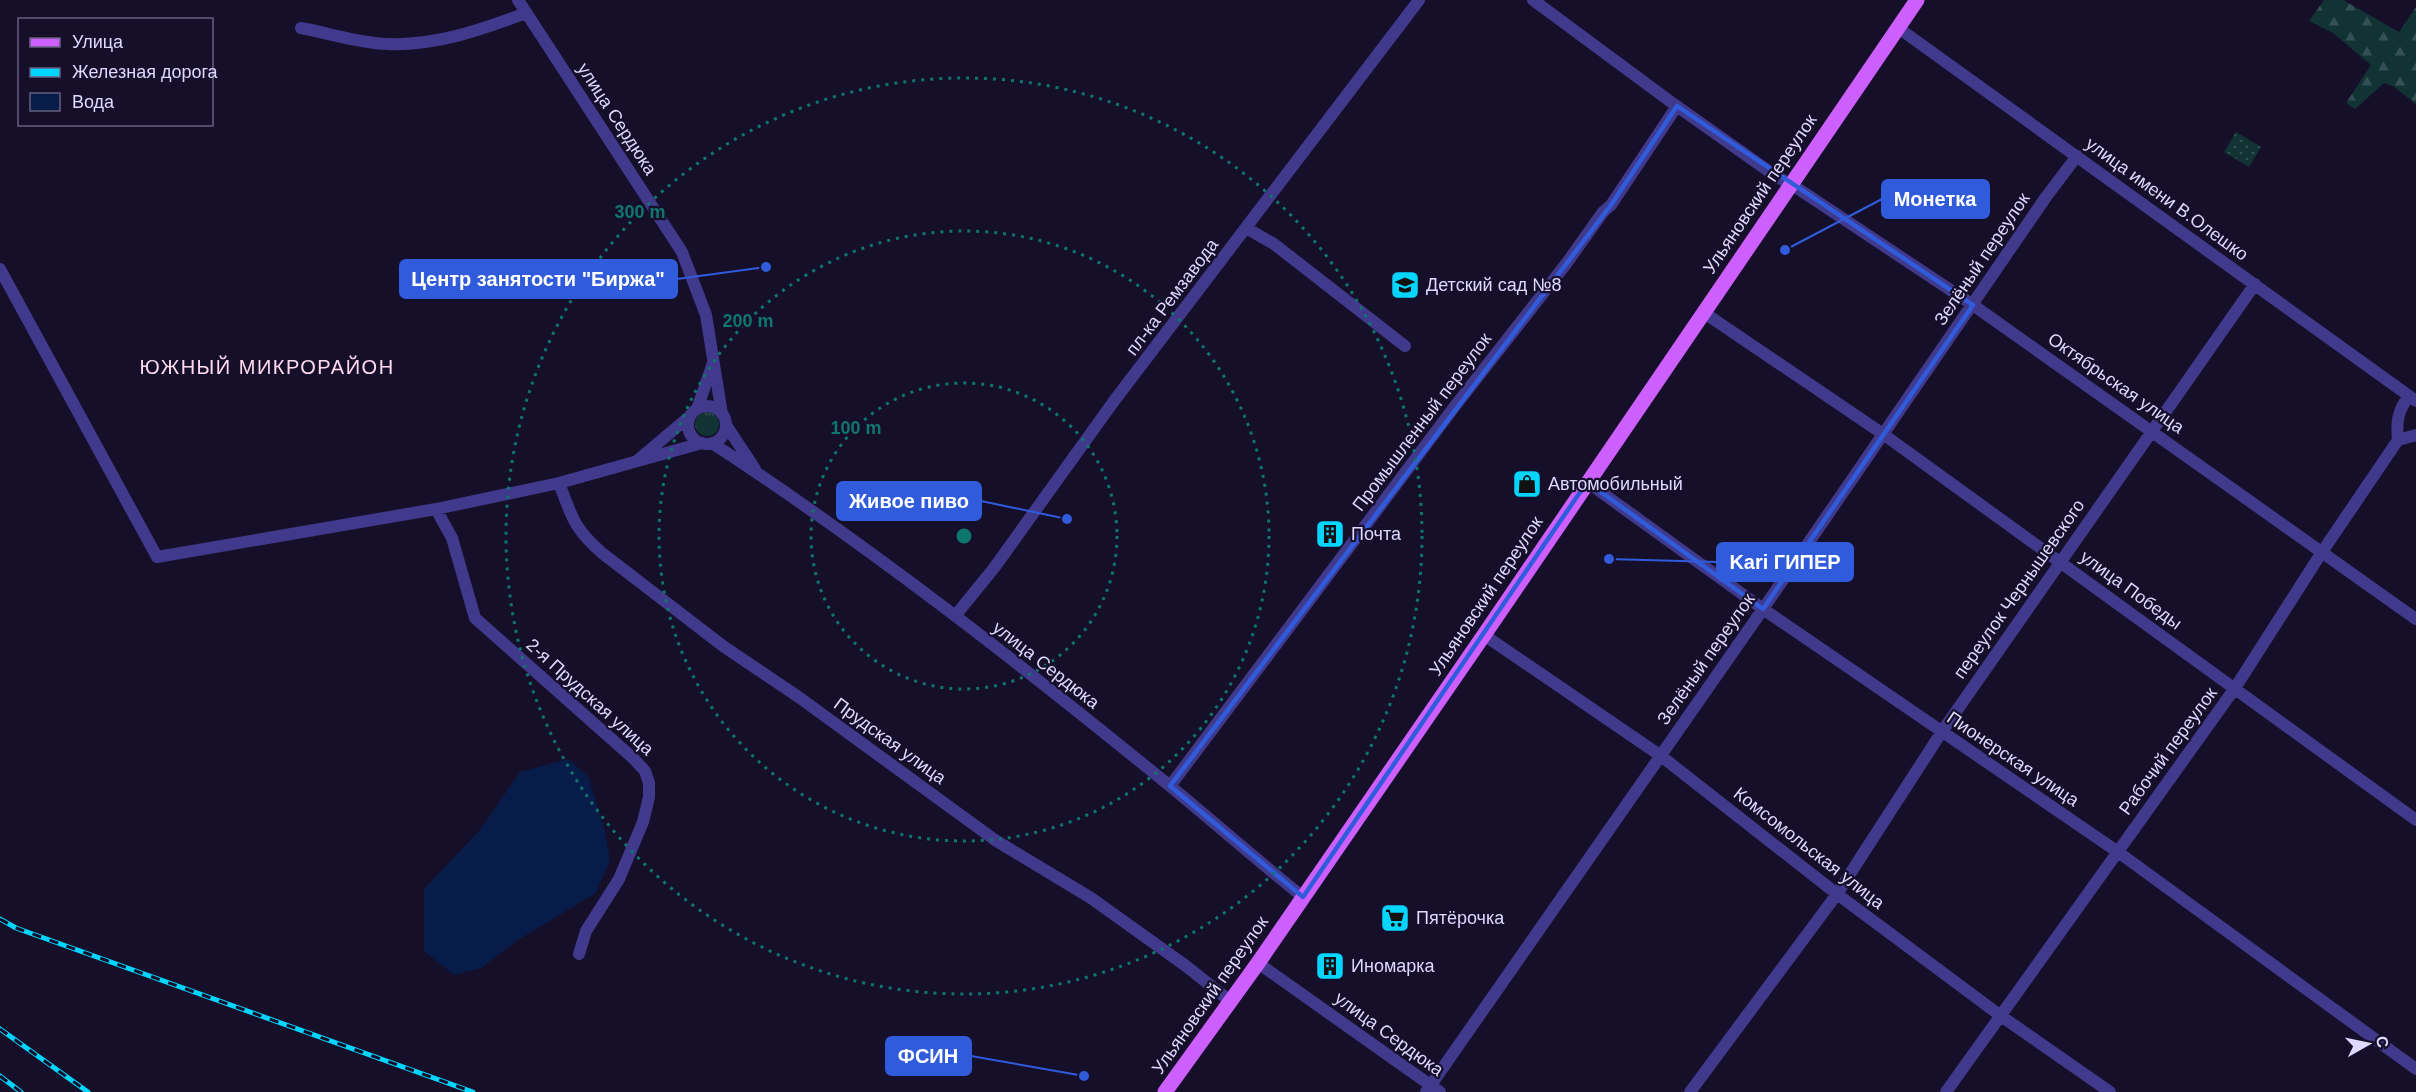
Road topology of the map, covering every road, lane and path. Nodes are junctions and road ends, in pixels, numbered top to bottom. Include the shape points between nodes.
1 (518, 0) edge
2 (1419, 0) edge
3 (1533, 0) edge
4 (1917, 0) edge
5 (526, 13) junction
6 (1897, 27) junction
7 (301, 28) dead end
8 (1677, 106) junction
9 (2077, 156) junction
10 (1791, 184) junction
11 (1246, 228) junction
12 (0, 269) edge
13 (2255, 284) junction
14 (1972, 305) junction
15 (1703, 312) junction
16 (1405, 346) dead end
17 (714, 362) junction
18 (2413, 398) edge
19 (693, 412) junction
20 (724, 419) junction
21 (2152, 430) junction
22 (1883, 434) junction
23 (2416, 435) edge
24 (2398, 440) junction
25 (707, 443) junction
26 (634, 463) junction
27 (758, 473) junction
28 (1587, 482) junction
29 (559, 483) junction
30 (436, 509) junction
31 (2322, 552) junction
32 (2061, 561) junction
33 (1763, 609) junction
34 (955, 616) junction
35 (2416, 619) edge
36 (1484, 635) junction
37 (2235, 688) junction
38 (1941, 733) junction
39 (1661, 756) junction
40 (1170, 786) junction
41 (2416, 820) edge
42 (2118, 852) junction
43 (1837, 894) junction
44 (1303, 897) junction
45 (579, 954) dead end
46 (1258, 963) junction
47 (1230, 1001) junction
48 (2001, 1016) junction
49 (2416, 1069) edge
50 (1432, 1090) edge
51 (1165, 1092) edge
52 (1690, 1092) edge
53 (1946, 1092) edge
54 (2110, 1092) edge

1 - 5 street, улица Сердюка
2 - 11 street, пл-ка Ремзавода
3 - 8 street, Октябрьская улица
4 - 6 main road, Ульяновский переулок
5 - 7 street via 463,35 428,42 386,44
5 - 17 street, улица Сердюка via 682,252 706,315
6 - 9 street, улица имени В.Олешко
6 - 10 main road, Ульяновский переулок
8 - 10 street, Октябрьская улица
8 - 40 street, Промышленный переулок via 1611,205
9 - 13 street, улица имени В.Олешко
9 - 14 street, Зелёный переулок
10 - 14 street, Октябрьская улица
10 - 15 main road, Ульяновский переулок
11 - 16 street via 1274,244
11 - 34 street, пл-ка Ремзавода
12 - 30 street via 157,557
13 - 18 street, улица имени В.Олешко
13 - 21 street, переулок Чернышевского
14 - 21 street, Октябрьская улица
14 - 22 street, Зелёный переулок
15 - 22 street, улица Победы
15 - 28 main road, Ульяновский переулок
17 - 19 street
17 - 20 street, улица Сердюка
18 - 24 street via 2402,405 2396,422
19 - 20 street via 708,406
19 - 25 street via 689,433
19 - 26 street
20 - 25 street via 722,436
20 - 27 street
21 - 31 street, Октябрьская улица
21 - 32 street, переулок Чернышевского
22 - 32 street, улица Победы
22 - 33 street, Зелёный переулок
23 - 24 street
24 - 31 street, Рабочий переулок
25 - 26 street
25 - 27 street, улица Сердюка
26 - 29 street
27 - 34 street, улица Сердюка
28 - 33 street, Пионерская улица
28 - 36 main road, Ульяновский переулок
29 - 30 street
29 - 47 street, Прудская улица via 573,521 584,537 621,568 723,646 995,840 1092,898
30 - 45 street, 2-я Прудская улица via 452,538 475,618 634,759 650,783 643,822 619,879 586,931
31 - 35 street, Октябрьская улица
31 - 37 street, Рабочий переулок
32 - 37 street, улица Победы
32 - 38 street, переулок Чернышевского
33 - 38 street, Пионерская улица
33 - 39 street, Зелёный переулок
34 - 40 street, улица Сердюка
36 - 39 street, Комсомольская улица
36 - 44 main road, Ульяновский переулок
37 - 41 street, улица Победы
37 - 42 street, Рабочий переулок
38 - 42 street, Пионерская улица
38 - 43 street, переулок Чернышевского
39 - 43 street, Комсомольская улица
39 - 50 street, Зелёный переулок
40 - 44 street, улица Сердюка
42 - 48 street, Рабочий переулок
42 - 49 street, Пионерская улица
43 - 48 street, Комсомольская улица
43 - 52 street, переулок Чернышевского
44 - 46 main road, Ульяновский переулок
46 - 47 main road, Ульяновский переулок
46 - 50 street, улица Сердюка
47 - 51 main road, Ульяновский переулок
48 - 53 street, Рабочий переулок
48 - 54 street, Комсомольская улица

